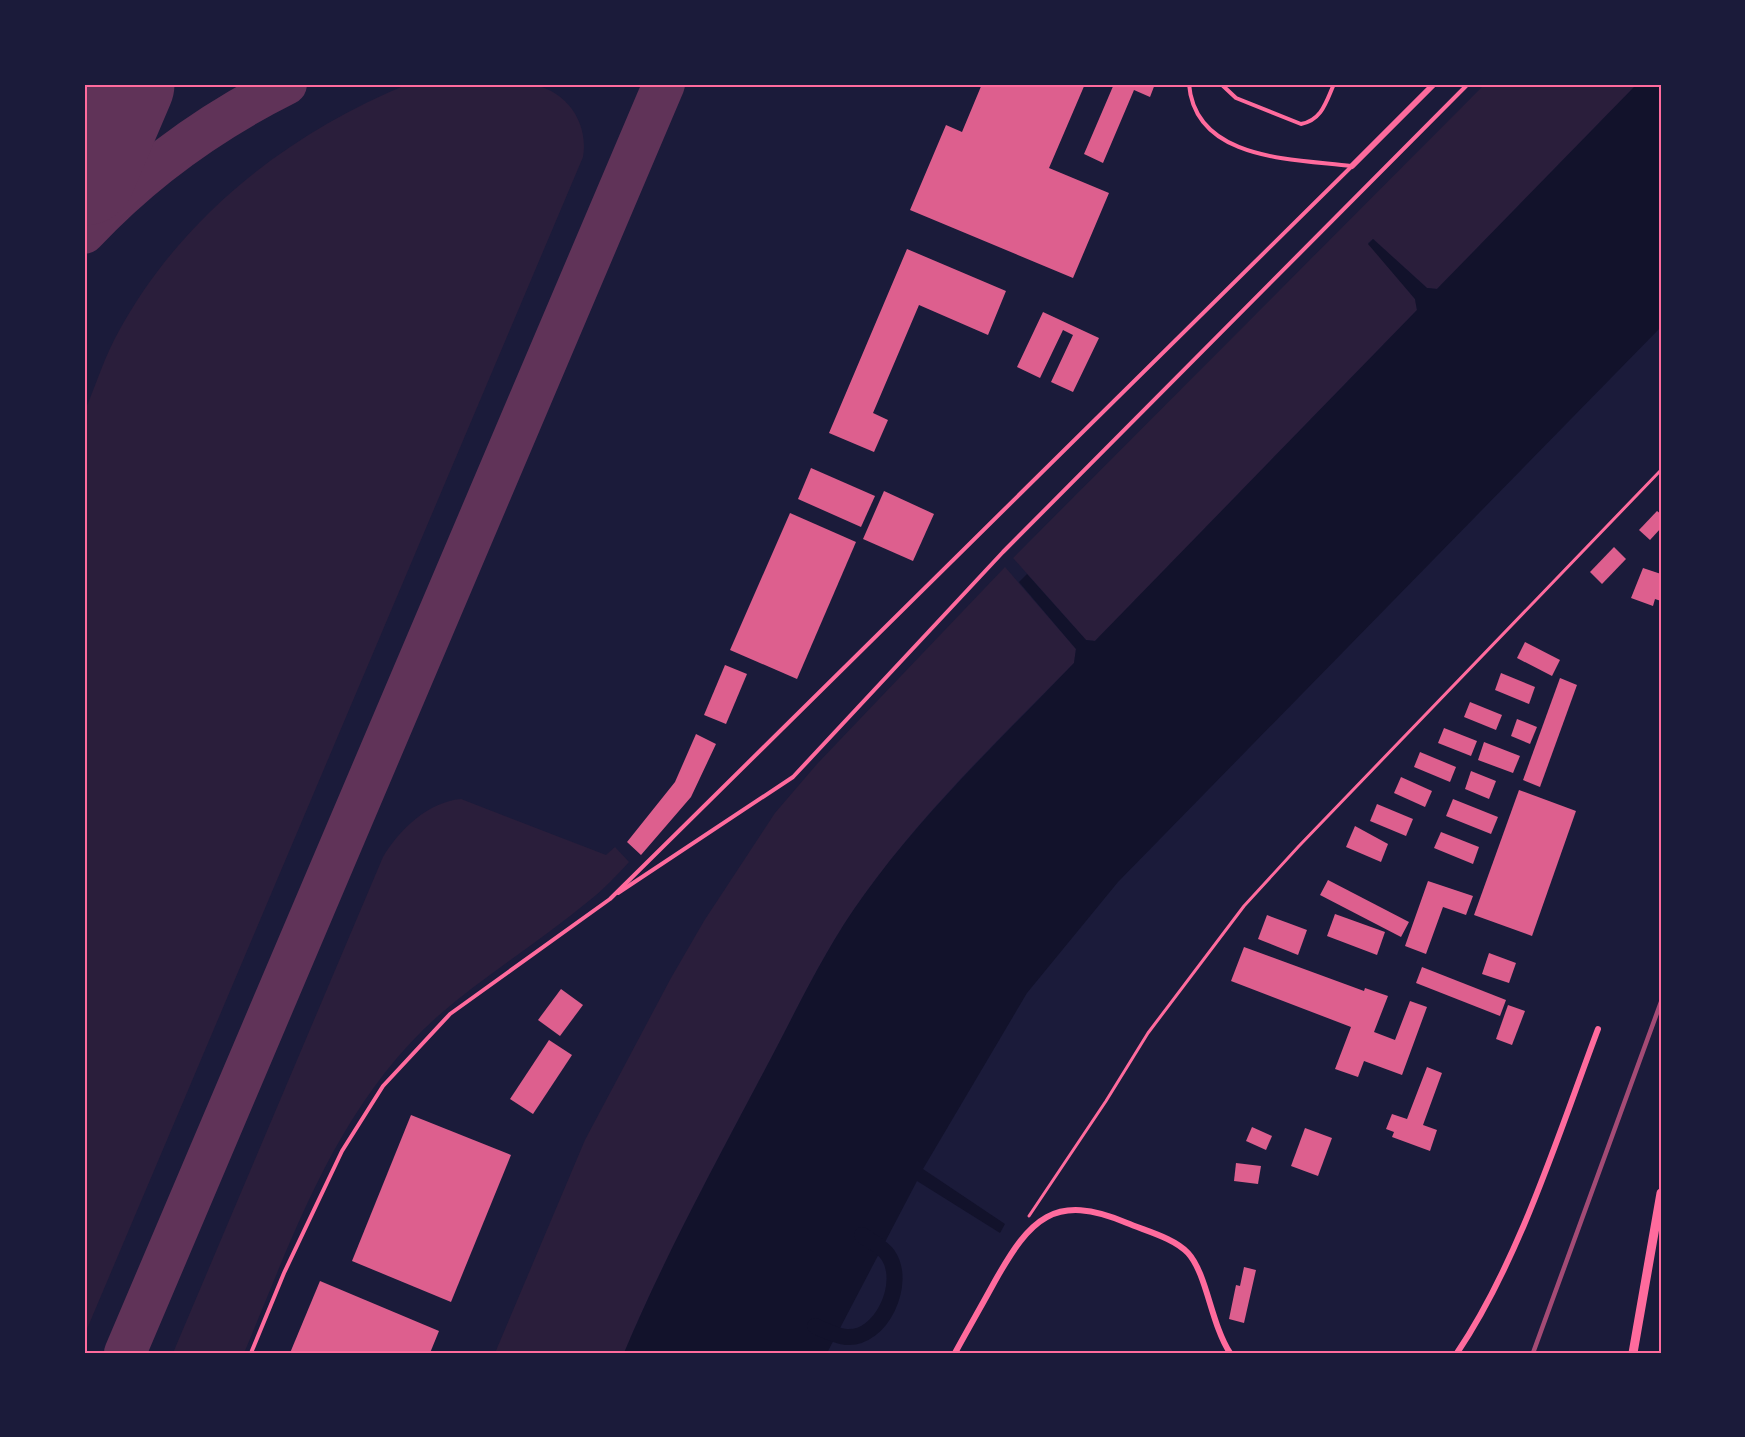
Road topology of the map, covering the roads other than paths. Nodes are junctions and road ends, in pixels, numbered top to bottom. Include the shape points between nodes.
1 (1189, 84) edge
2 (1221, 84) edge
3 (1334, 84) edge
4 (1434, 84) edge
5 (1468, 84) edge
6 (1352, 166) junction
7 (610, 898) junction
8 (1598, 1029) dead end
9 (1661, 1193) edge
10 (251, 1353) edge
11 (955, 1353) edge
12 (1230, 1353) edge
13 (1457, 1353) edge
14 (1633, 1353) edge

1 - 6 lane via 1190,99 1208,127 1225,141 1266,155
2 - 3 lane via 1236,98 1301,124 1321,113
4 - 6 street
5 - 7 lane via 1003,552 793,777
6 - 7 lane
7 - 10 lane via 450,1014 383,1086 342,1151
8 - 13 street via 1517,1238 1479,1321
9 - 14 street
11 - 12 street via 1014,1247 1032,1226 1066,1210 1082,1209 1103,1213 1176,1243 1188,1252 1197,1265 1214,1324

